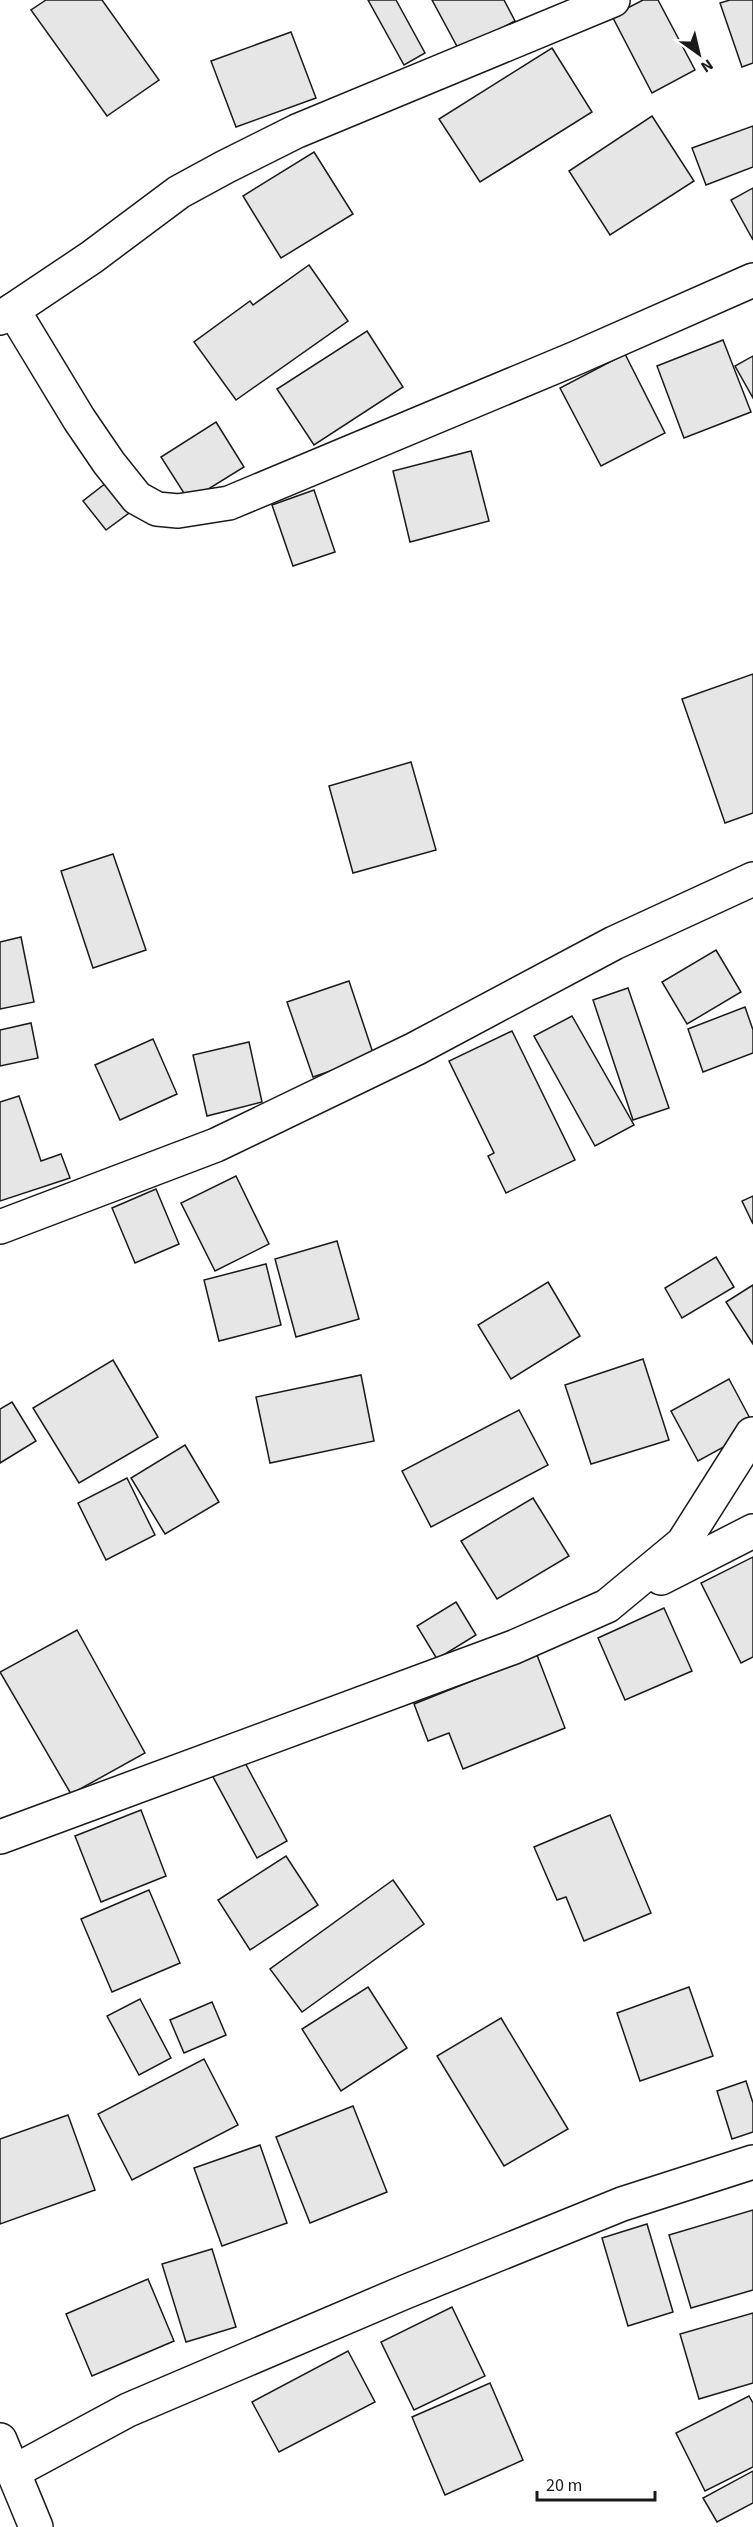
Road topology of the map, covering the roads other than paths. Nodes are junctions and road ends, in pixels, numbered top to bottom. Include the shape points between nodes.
1 (612, 0) edge
2 (753, 280) edge
3 (7, 314) edge
4 (753, 879) edge
5 (0, 1227) edge
6 (752, 1434) edge
7 (753, 1532) edge
8 (607, 1606) junction
9 (0, 1837) edge
10 (753, 2162) edge
11 (0, 2440) edge
12 (15, 2471) junction
13 (36, 2527) edge

1 - 3 street via 297,131 225,167 179,192
2 - 3 street via 229,502 178,511 157,509 137,498
4 - 5 street via 614,943 416,1049 216,1145
6 - 8 street via 683,1543
7 - 8 street
8 - 9 street via 514,1647
10 - 12 street via 622,2204 405,2292 128,2410
11 - 12 street
12 - 13 street

